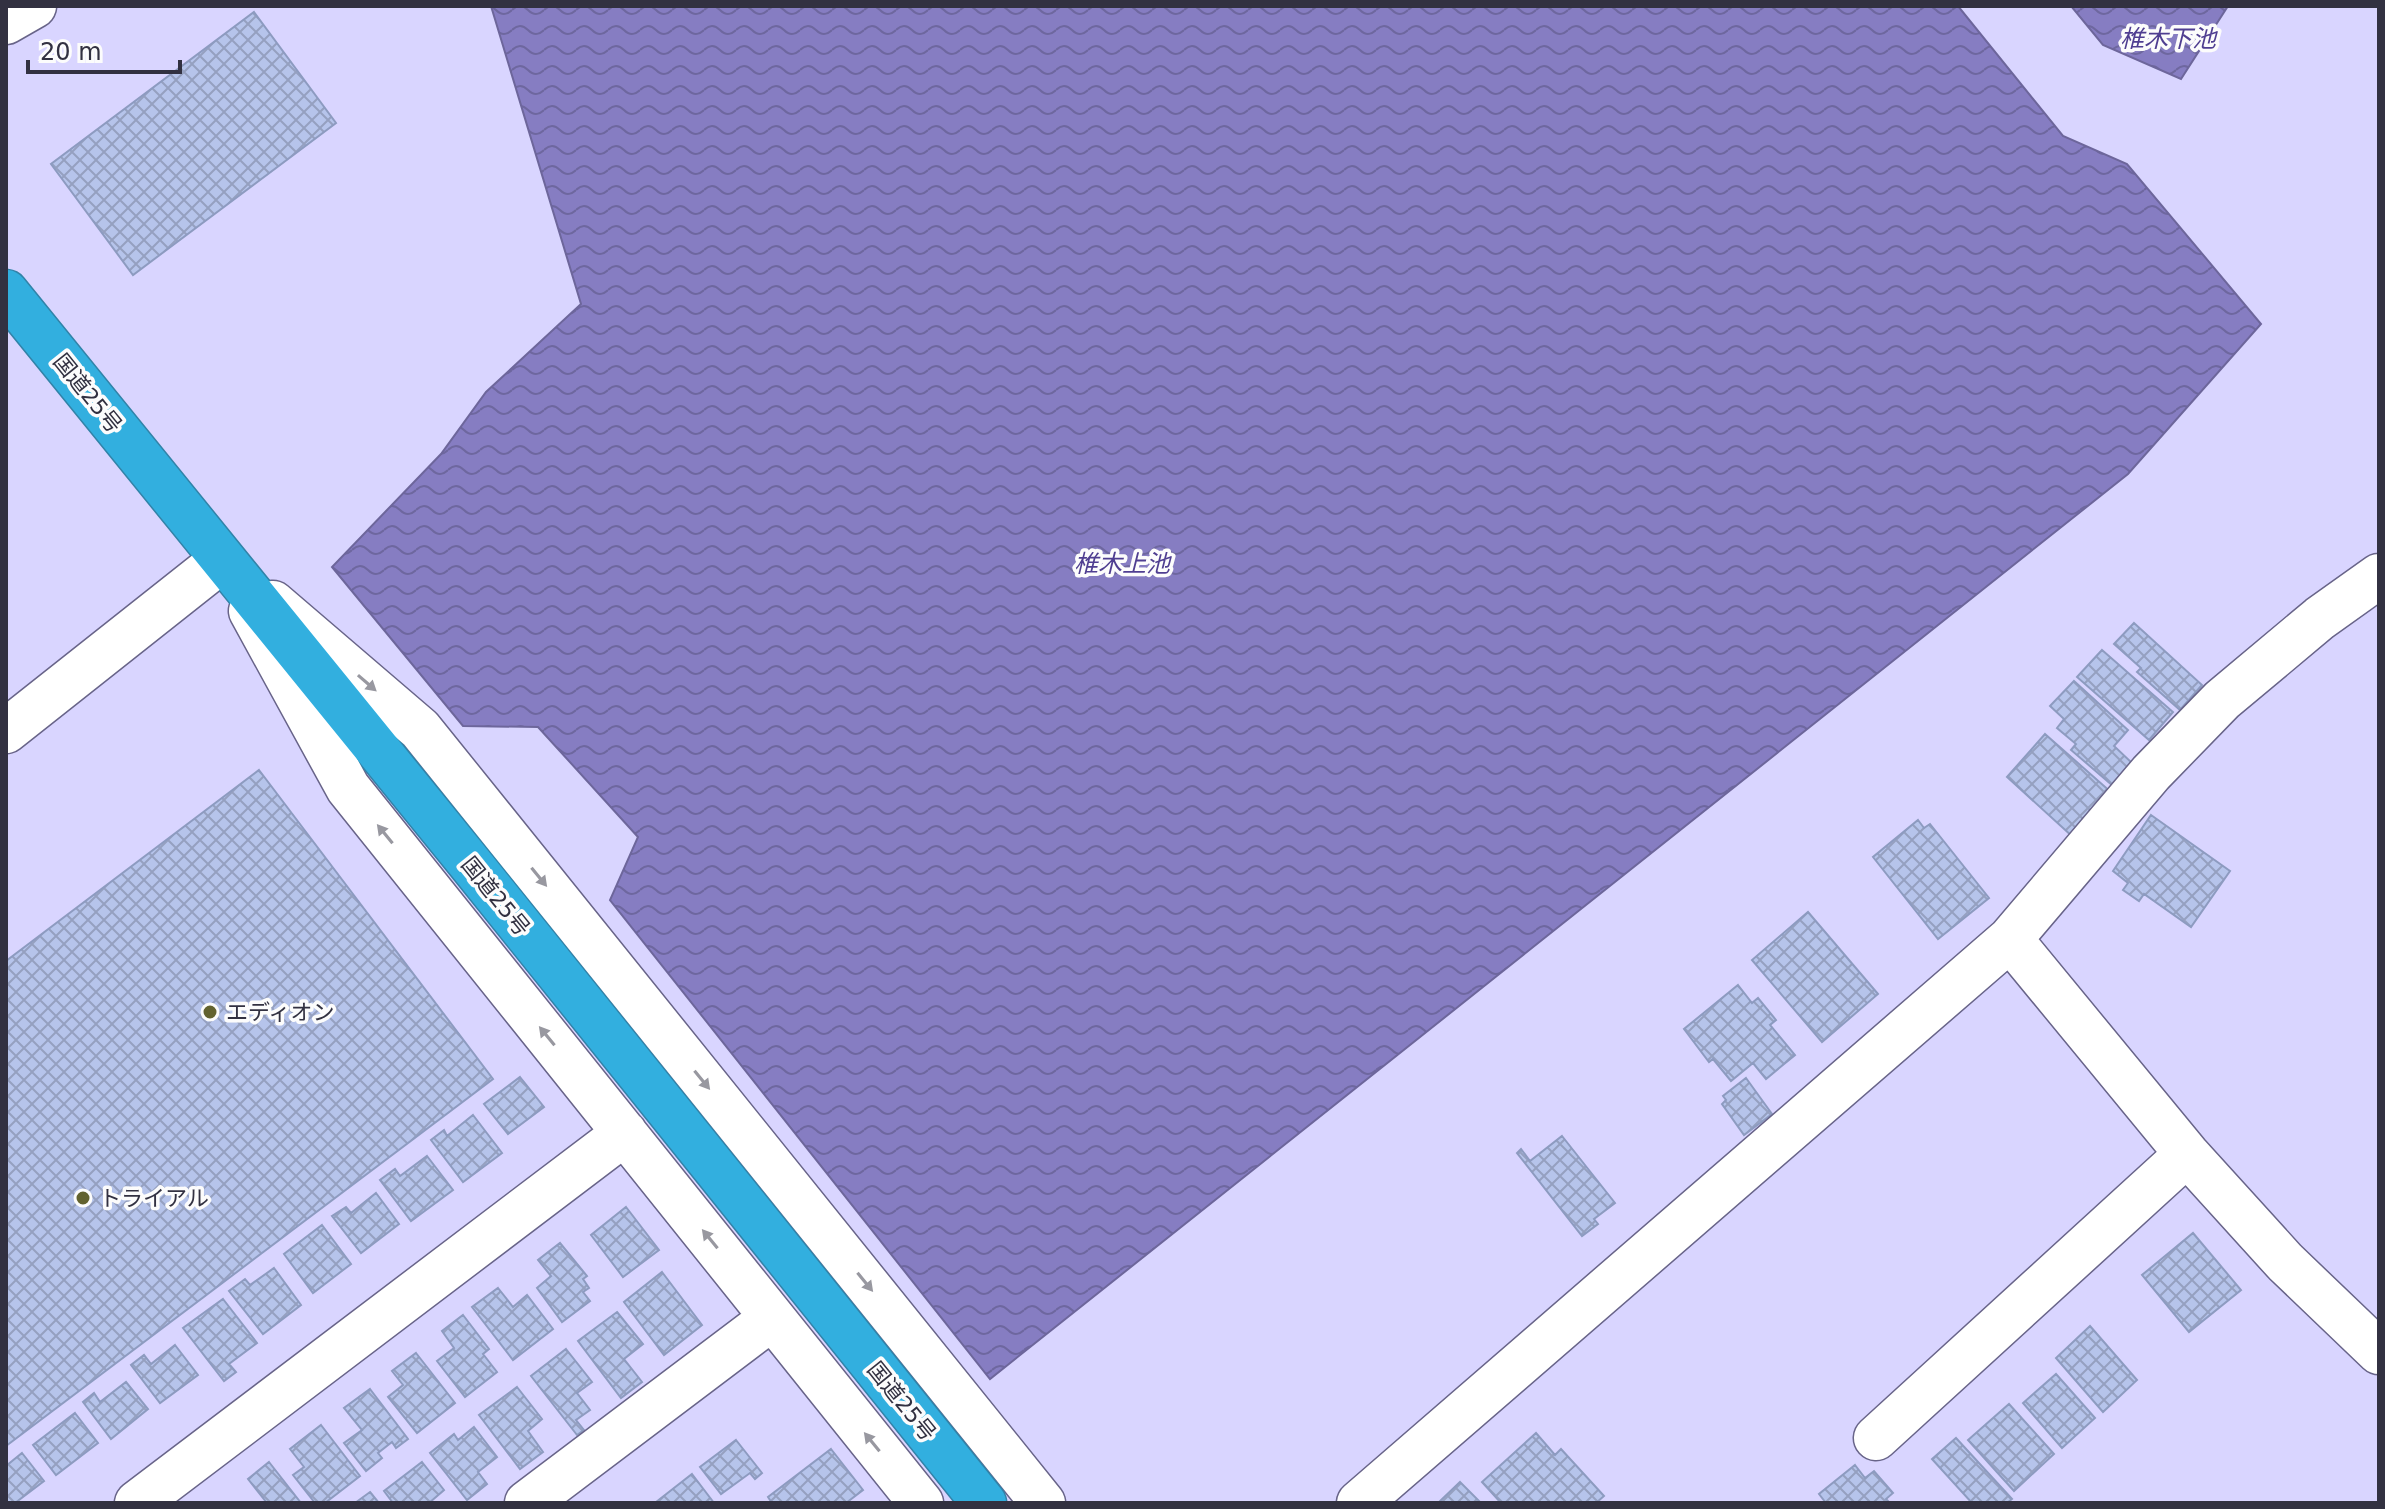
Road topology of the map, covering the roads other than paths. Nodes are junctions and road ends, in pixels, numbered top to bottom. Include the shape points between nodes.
1 (34, 6) edge
2 (6, 22) edge
3 (6, 292) edge
4 (222, 560) junction
5 (2379, 576) edge
6 (6, 731) edge
7 (2010, 939) junction
8 (625, 1133) junction
9 (2187, 1154) junction
10 (772, 1318) junction
11 (2379, 1352) edge
12 (1876, 1438) dead end
13 (137, 1503) edge
14 (527, 1503) edge
15 (921, 1503) edge
16 (984, 1503) edge
17 (1043, 1503) edge
18 (1359, 1503) edge

1 - 2 street
3 - 4 highway, 国道25号
4 - 6 street
8 -> 4 street via 348,788
4 - 16 highway, 国道25号
4 -> 17 street via 420,729
5 - 7 street via 2222,700 2151,773
7 - 9 street
7 - 18 street
10 -> 8 street
8 - 13 street
9 - 11 street via 2285,1262
9 - 12 street
10 - 14 street
15 -> 10 street

